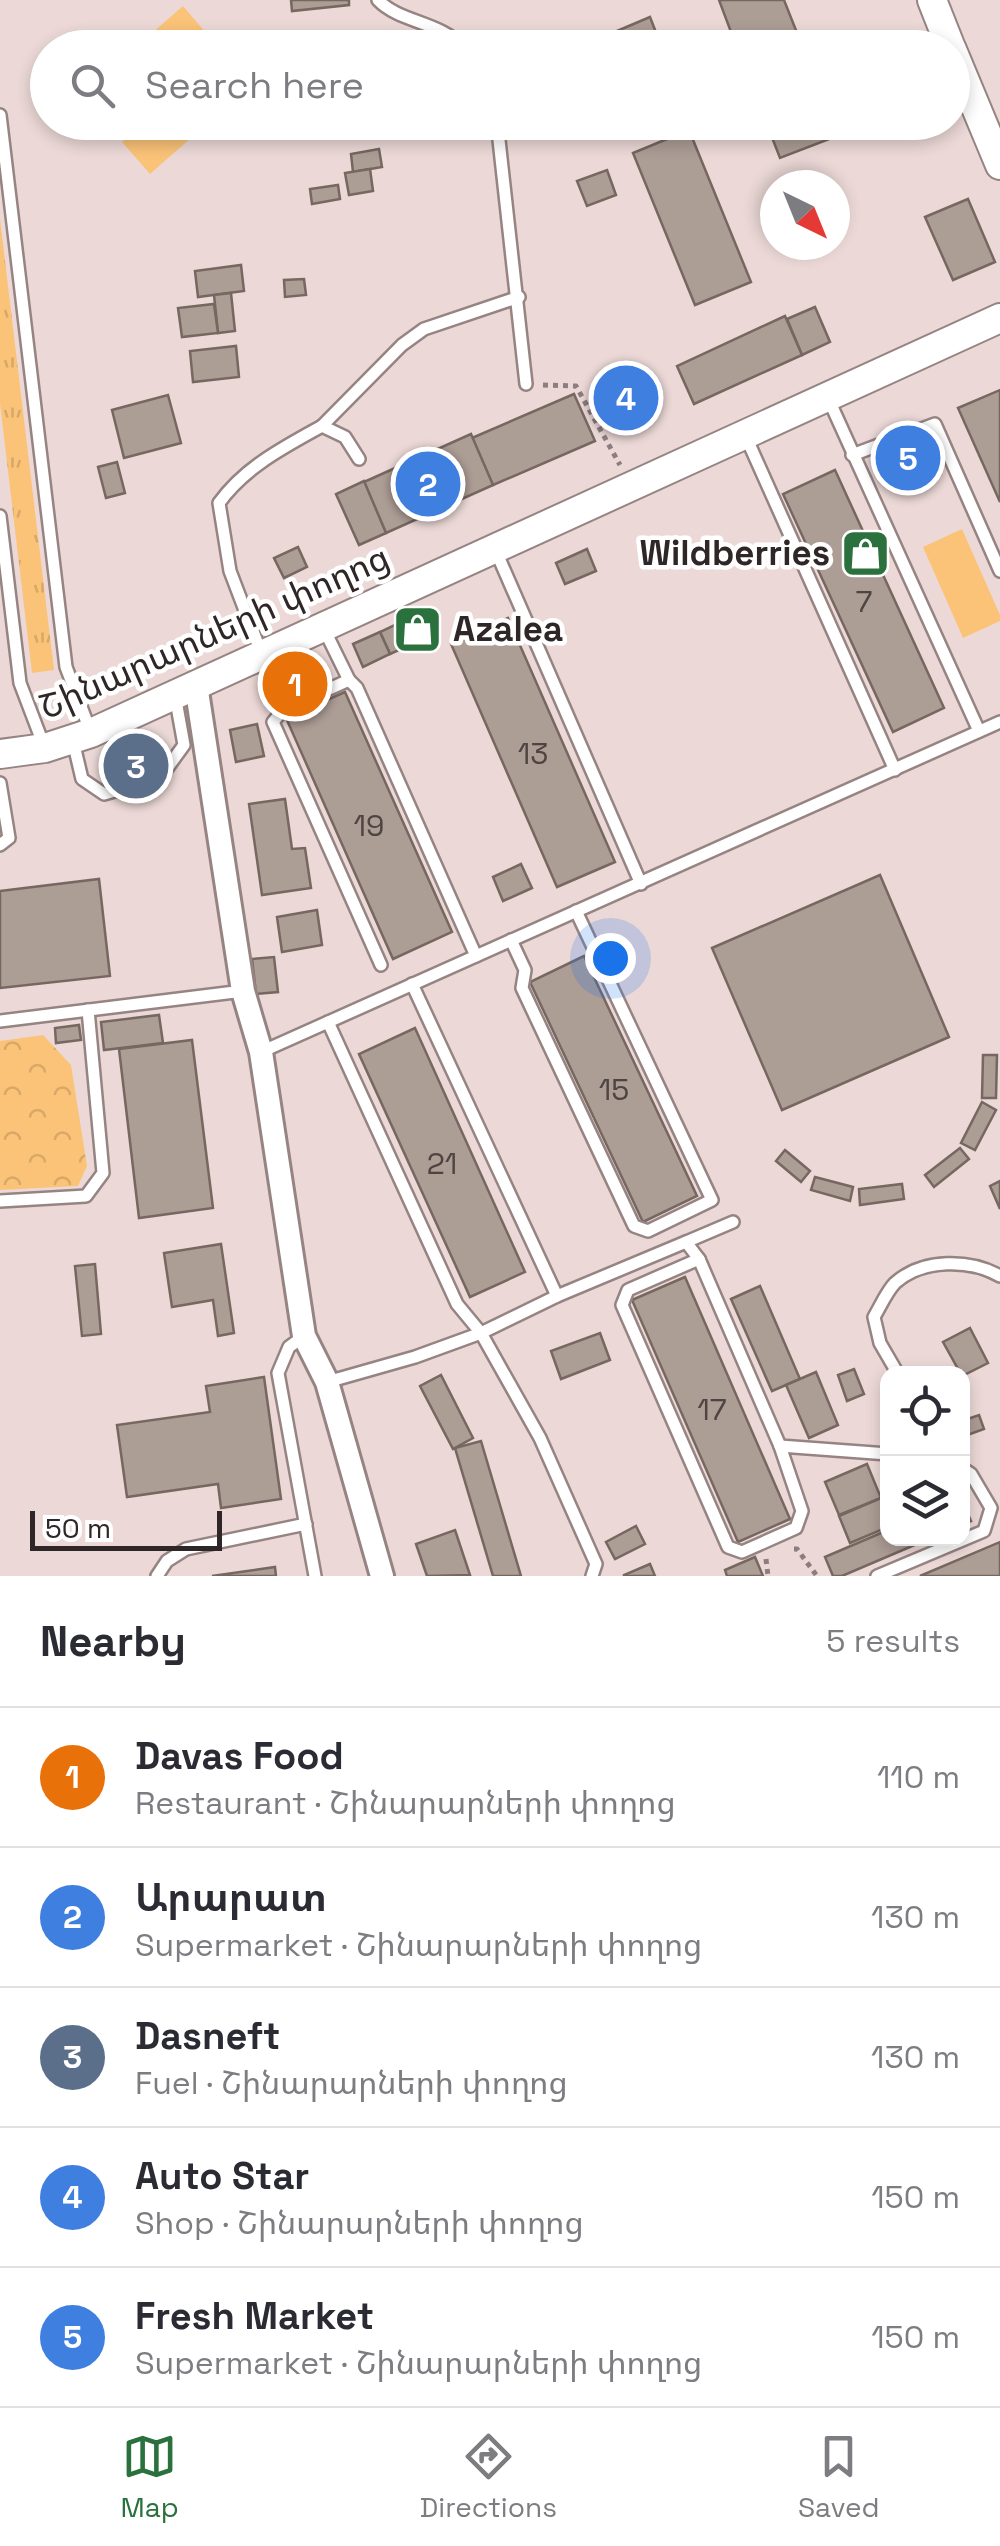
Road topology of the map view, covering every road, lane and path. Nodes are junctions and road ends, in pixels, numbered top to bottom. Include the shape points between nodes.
1 (378, 0) edge
2 (932, 0) edge
3 (439, 30) edge
4 (944, 30) edge
5 (970, 92) edge
6 (0, 115) edge
7 (499, 140) edge
8 (1000, 165) edge
9 (519, 297) junction
10 (1000, 318) edge
11 (526, 384) joint
12 (827, 395) junction
13 (322, 426) junction
14 (745, 433) junction
15 (852, 455) junction
16 (360, 459) dead end
17 (630, 486) junction
18 (0, 516) edge
19 (2, 545) edge
20 (494, 548) junction
21 (1000, 571) edge
22 (322, 627) junction
23 (262, 655) junction
24 (349, 680) junction
25 (185, 690) junction
26 (1000, 722) edge
27 (980, 731) junction
28 (81, 736) junction
29 (44, 748) junction
30 (0, 754) edge
31 (895, 770) junction
32 (0, 783) edge
33 (0, 845) edge
34 (642, 884) junction
35 (576, 912) junction
36 (511, 940) junction
37 (476, 956) junction
38 (381, 965) dead end
39 (412, 984) junction
40 (243, 991) junction
41 (88, 1010) junction
42 (0, 1021) edge
43 (328, 1022) junction
44 (262, 1052) junction
45 (0, 1201) edge
46 (733, 1222) dead end
47 (686, 1242) junction
48 (698, 1259) junction
49 (1000, 1276) edge
50 (557, 1296) junction
51 (480, 1334) junction
52 (304, 1336) junction
53 (893, 1366) edge
54 (327, 1382) junction
55 (780, 1446) junction
56 (880, 1453) edge
57 (970, 1473) edge
58 (306, 1524) junction
59 (970, 1537) edge
60 (764, 1543) junction
61 (948, 1546) edge
62 (157, 1576) edge
63 (315, 1576) edge
64 (382, 1576) edge
65 (592, 1576) edge
66 (817, 1576) edge
67 (877, 1576) edge

1 - 3 lane
2 - 4 street
5 - 8 street
6 - 28 lane via 66,667
7 - 9 lane
9 - 11 lane
9 - 13 lane via 424,330
10 - 12 street, Շինարարների փողոց
11 - 17 path via 576,386
12 - 14 street, Շինարարների փողոց
12 - 15 lane
13 - 16 lane via 344,437
13 - 23 lane via 274,452 219,503 230,570
14 - 17 street, Շինարարների փողոց
14 - 31 lane
15 - 21 lane via 935,424
15 - 27 lane
17 - 20 street, Շինարարների փողոց
18 - 19 lane
19 - 29 lane via 20,683
20 - 22 street, Շինարարների փողոց
20 - 34 lane
22 - 23 street, Շինարարների փողոց
22 - 24 lane
23 - 25 street, Շինարարների փողոց
24 - 37 lane
24 - 38 lane via 283,710 273,722
25 - 28 street, Շինարարների փողոց
25 - 28 lane via 184,745 160,778 104,794 82,779
25 - 40 street
26 - 27 lane
27 - 31 lane
28 - 29 street, Շինարարների փողոց
29 - 30 street, Շինարարների փողոց
31 - 34 lane
32 - 33 lane via 9,838
34 - 35 lane
35 - 36 lane
35 - 36 lane via 712,1200 648,1231 634,1226 522,988 525,970
36 - 37 lane
37 - 39 lane
39 - 43 lane
39 - 50 lane
40 - 41 lane
40 - 44 street
41 - 42 lane
41 - 45 lane via 102,1173 86,1196
43 - 44 lane
43 - 51 lane via 456,1304
44 - 52 street
46 - 47 lane
47 - 48 lane
47 - 50 lane
48 - 55 lane
48 - 60 lane via 628,1290 622,1305 728,1547 742,1552
49 - 53 lane via 984,1266 933,1264 895,1283 874,1317
50 - 51 lane
51 - 54 lane
51 - 65 lane via 540,1438 596,1564
52 - 54 street
52 - 58 lane via 288,1347 278,1374
54 - 64 street
55 - 56 lane
55 - 60 lane via 802,1511 796,1528
57 - 59 lane via 991,1508 984,1531
58 - 62 lane via 186,1549
58 - 63 lane
60 - 66 path via 780,1552 797,1548
61 - 67 lane

